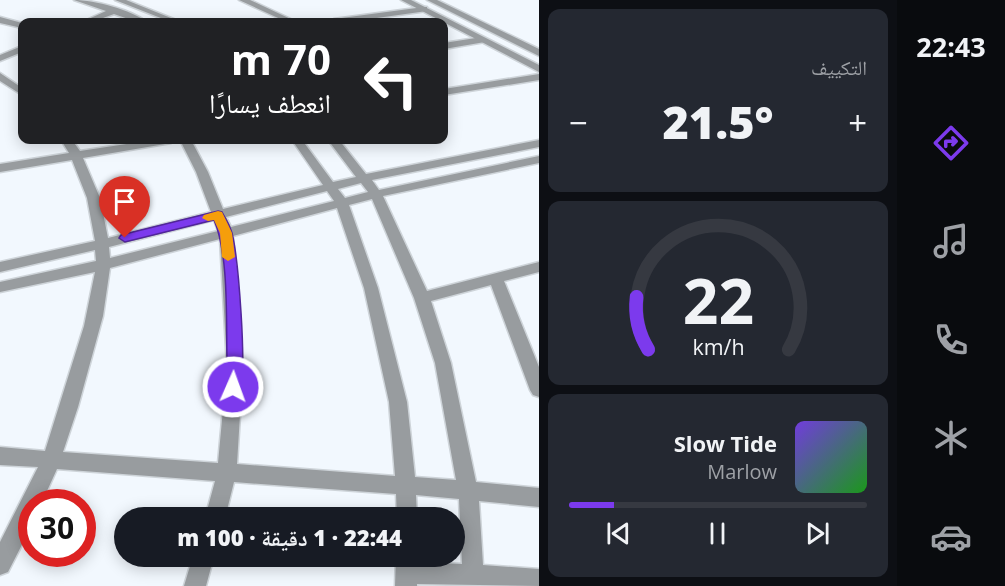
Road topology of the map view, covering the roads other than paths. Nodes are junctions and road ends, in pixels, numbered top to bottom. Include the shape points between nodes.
1 (78, 0) edge
2 (119, 0) edge
3 (265, 0) edge
4 (405, 0) edge
5 (431, 0) edge
6 (135, 2) edge
7 (247, 2) edge
8 (424, 9) junction
9 (114, 10) junction
10 (95, 18) edge
11 (133, 18) edge
12 (169, 18) edge
13 (284, 18) edge
14 (362, 18) edge
15 (441, 18) edge
16 (0, 20) edge
17 (448, 22) edge
18 (18, 25) edge
19 (482, 40) junction
20 (448, 45) edge
21 (18, 51) edge
22 (538, 53) edge
23 (0, 58) edge
24 (538, 69) edge
25 (0, 76) edge
26 (538, 77) edge
27 (18, 89) edge
28 (448, 91) edge
29 (538, 143) edge
30 (70, 144) edge
31 (146, 144) edge
32 (187, 144) edge
33 (300, 144) edge
34 (336, 144) edge
35 (77, 155) junction
36 (538, 159) edge
37 (0, 168) edge
38 (365, 178) junction
39 (329, 188) junction
40 (376, 194) junction
41 (342, 203) junction
42 (218, 215) junction
43 (226, 233) junction
44 (102, 244) junction
45 (103, 265) junction
46 (0, 267) edge
47 (538, 267) edge
48 (496, 279) junction
49 (0, 287) edge
50 (422, 298) junction
51 (538, 390) edge
52 (0, 456) edge
53 (53, 459) junction
54 (227, 473) junction
55 (406, 487) junction
56 (39, 489) edge
57 (468, 490) junction
58 (538, 498) edge
59 (218, 507) edge
60 (407, 507) edge
61 (18, 530) edge
62 (0, 564) edge
63 (201, 567) edge
64 (407, 572) edge
65 (474, 580) edge
66 (538, 580) edge
67 (195, 586) edge

1 - 9 street
2 - 6 street
3 - 7 street
4 - 8 street
5 - 22 street
6 - 9 street
6 - 12 street
7 - 13 street
8 - 14 street
8 - 15 street
9 - 10 street
9 - 11 street
16 - 18 street
17 - 19 street
19 - 20 street
19 - 24 street
21 - 23 street
25 - 27 street
26 - 28 street
29 - 38 street
30 - 35 street
31 - 35 street
32 - 42 street
33 - 39 street
34 - 38 street
35 - 37 street
35 - 44 street via 91,184
36 - 40 street
38 - 39 street
38 - 40 street
39 - 41 street
39 - 42 street
40 - 41 street
40 - 50 street
41 - 43 street
41 - 55 street via 384,338 398,402
42 - 43 street
42 - 44 street
43 - 45 street
43 - 54 street via 235,366
44 - 45 street
44 - 46 street
45 - 49 street
45 - 53 street via 96,312
47 - 48 street
48 - 50 street
48 - 51 street
50 - 57 street via 443,363
52 - 53 street
53 - 54 street
53 - 56 street
54 - 55 street
54 - 59 street
55 - 57 street
55 - 60 street
57 - 58 street
57 - 65 street
61 - 62 street
63 - 67 street
64 - 65 street
65 - 66 street

